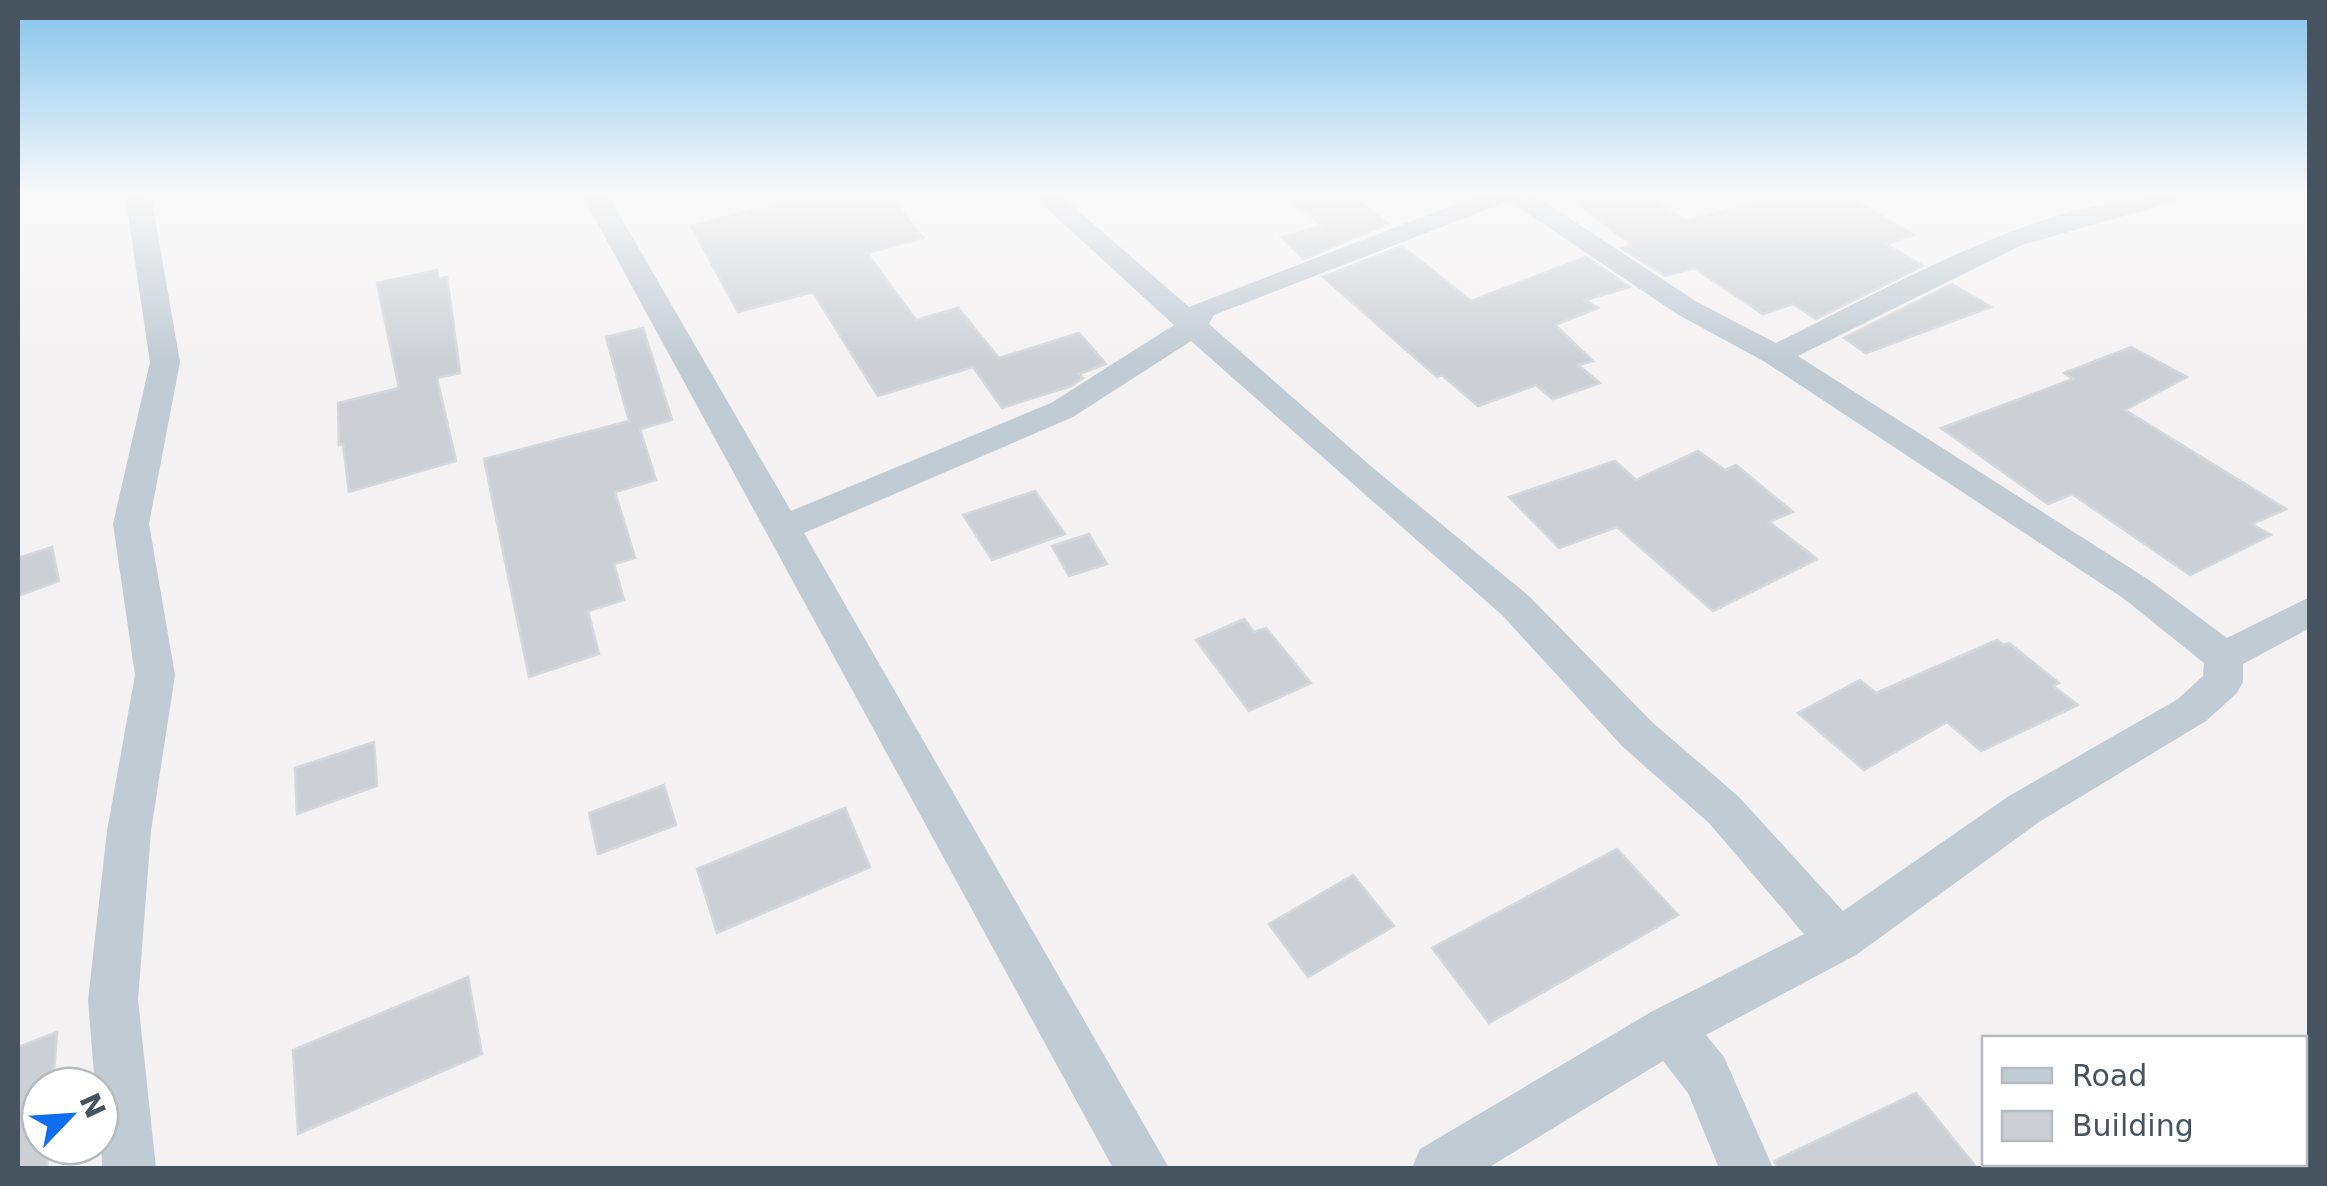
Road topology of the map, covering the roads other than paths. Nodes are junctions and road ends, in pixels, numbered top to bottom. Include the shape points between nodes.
1 (147, 250) edge
2 (626, 250) edge
3 (1109, 250) edge
4 (1356, 250) edge
5 (1601, 250) edge
6 (1989, 250) edge
7 (1193, 326) junction
8 (1776, 355) junction
9 (782, 529) junction
10 (2310, 612) edge
11 (2224, 658) junction
12 (1839, 940) junction
13 (1668, 1029) junction
14 (129, 1168) edge
15 (1142, 1168) edge
16 (1439, 1168) edge
17 (1746, 1168) edge

1 - 14 street via 165,362 131,524 155,675 113,1000
2 - 9 street
3 - 7 street
4 - 7 street via 1202,310
5 - 8 street via 1687,308
6 - 8 street
7 - 9 street via 1062,410
7 - 12 street via 1516,606 1637,734 1724,810
8 - 11 street via 2136,589
9 - 15 street
10 - 11 street
11 - 12 street via 2224,682 2192,710 2024,809
12 - 13 street
13 - 16 street
13 - 17 street via 1706,1075

